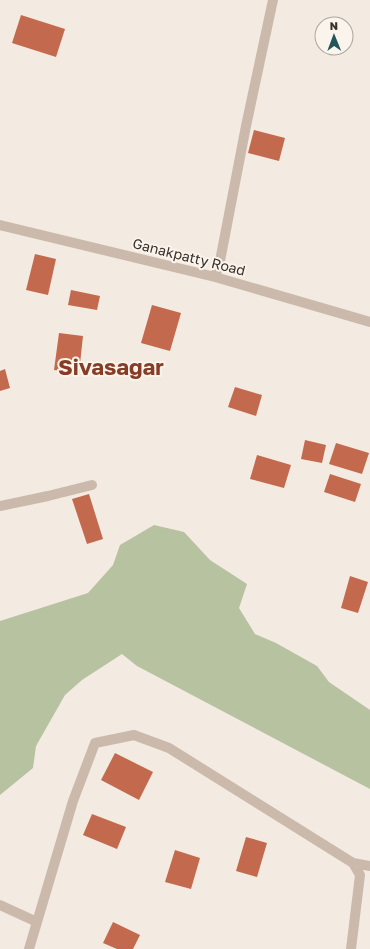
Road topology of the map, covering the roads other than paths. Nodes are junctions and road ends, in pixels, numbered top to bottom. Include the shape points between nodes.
1 (273, 0) edge
2 (0, 225) edge
3 (215, 277) junction
4 (369, 319) edge
5 (92, 485) dead end
6 (0, 506) edge
7 (353, 863) junction
8 (370, 866) edge
9 (0, 905) edge
10 (37, 922) junction
11 (29, 949) edge
12 (351, 949) edge

1 - 3 street
2 - 3 street, Ganakpatty Road
3 - 4 street, Ganakpatty Road
5 - 6 street
7 - 8 street
7 - 10 street via 169,748 134,735 95,744 73,801
7 - 12 street via 360,875
9 - 10 street
10 - 11 street

